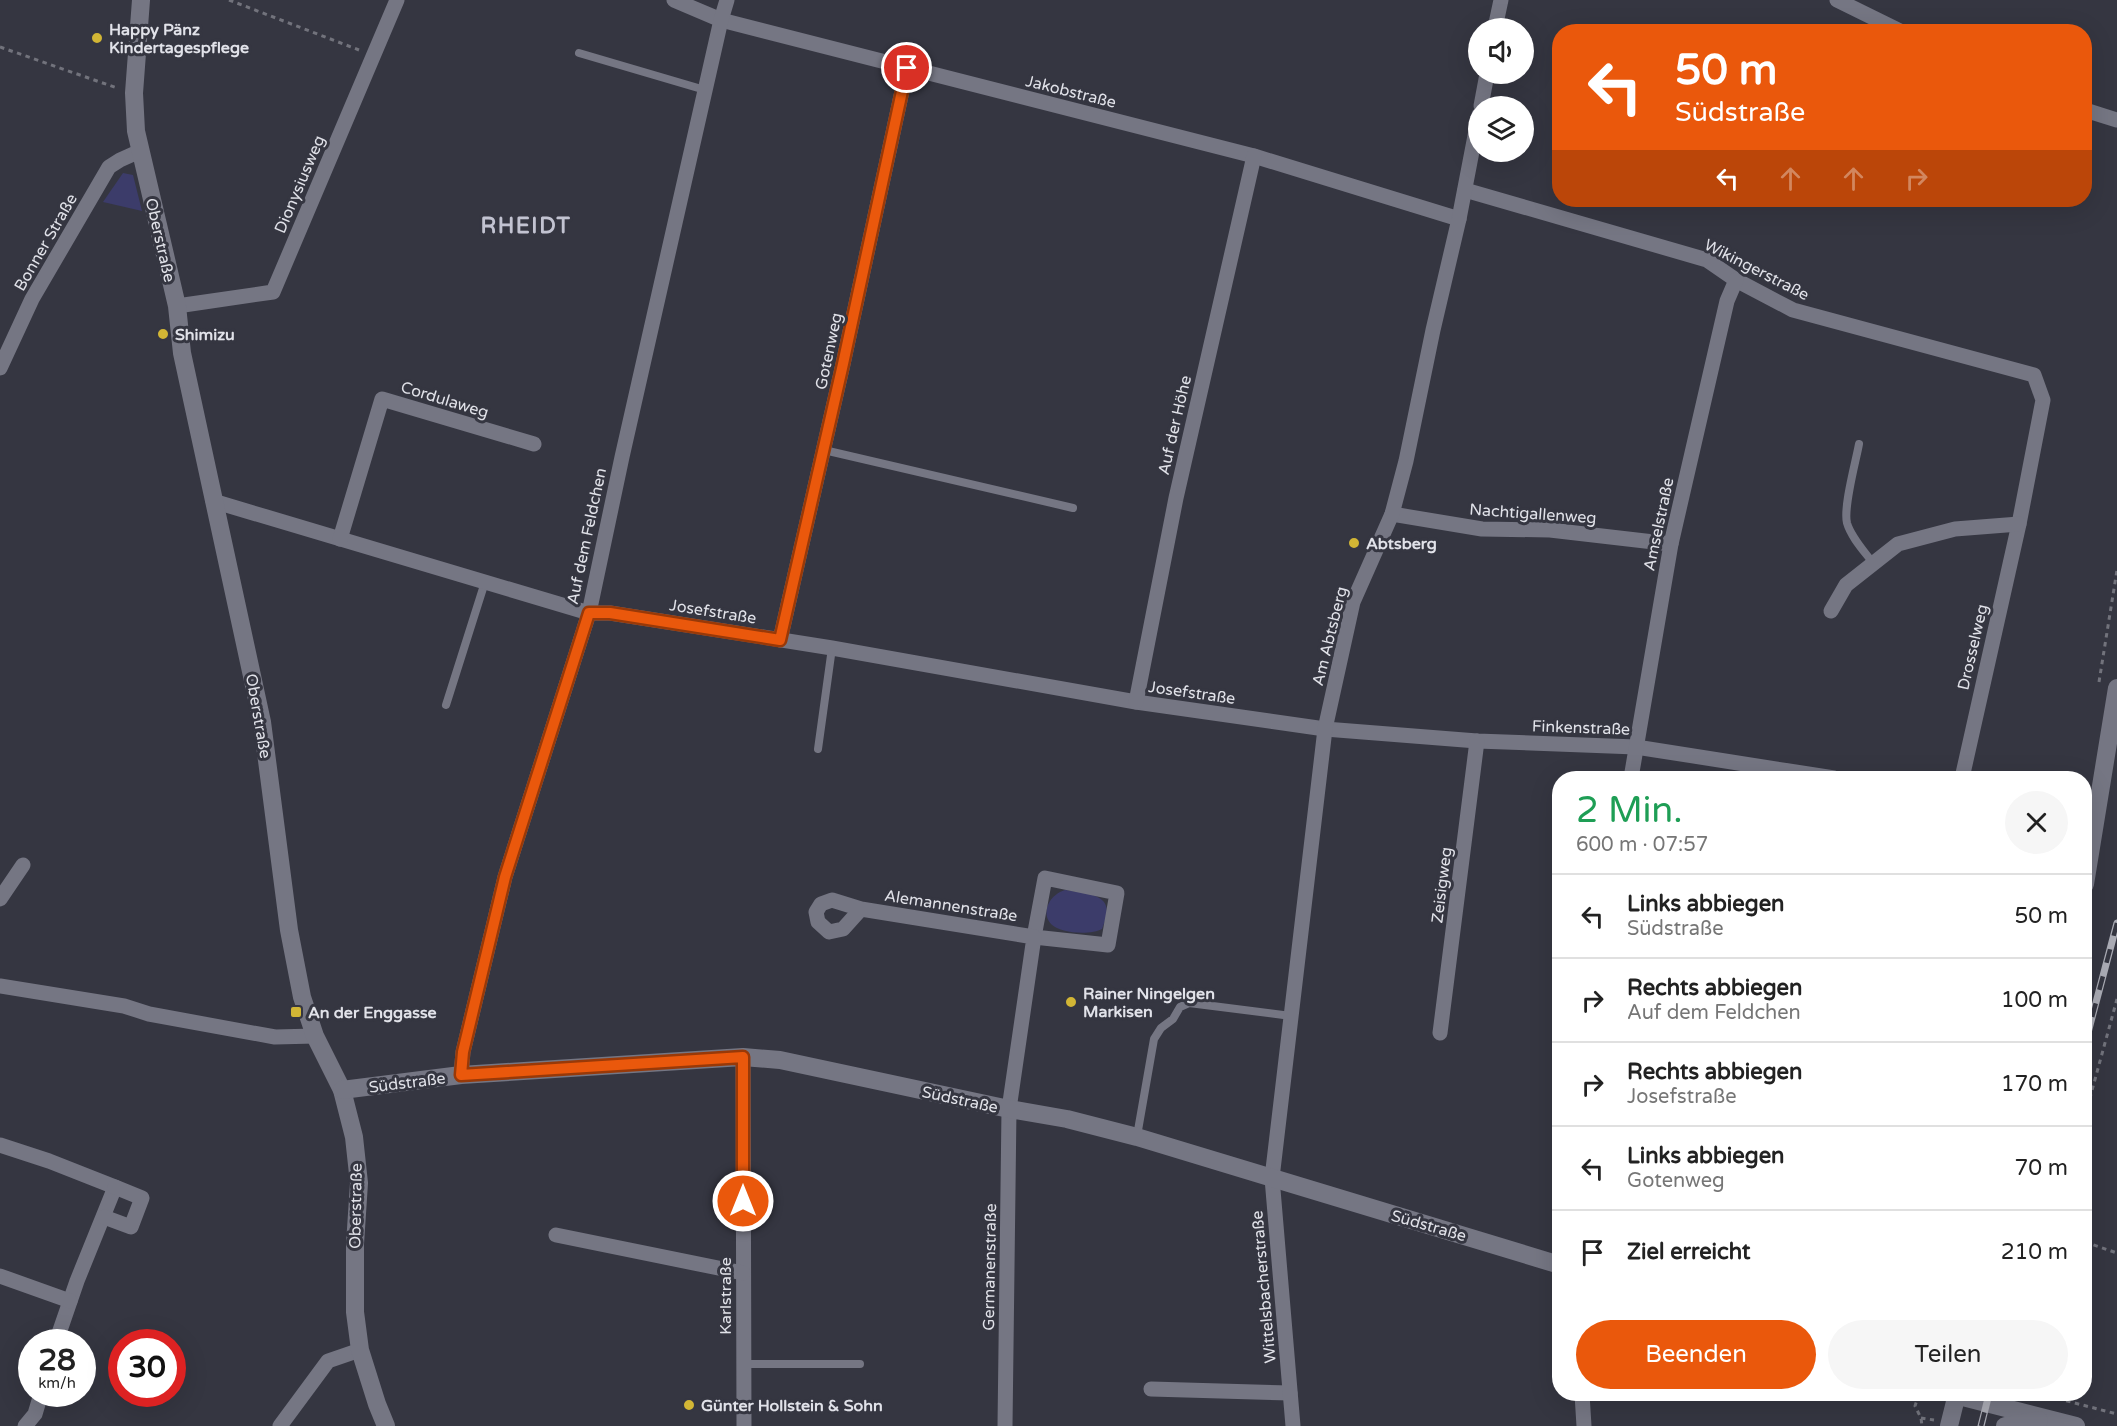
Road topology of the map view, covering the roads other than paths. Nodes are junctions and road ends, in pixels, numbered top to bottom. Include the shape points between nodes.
1 (141, 0) edge
2 (396, 0) edge
3 (674, 0) edge
4 (727, 0) edge
5 (1501, 0) edge
6 (1837, 0) edge
7 (1497, 18) edge
8 (721, 20) junction
9 (1884, 24) edge
10 (579, 53) dead end
11 (907, 68) junction
12 (705, 90) junction
13 (2092, 112) edge
14 (2117, 120) edge
15 (140, 151) junction
16 (1254, 156) junction
17 (1470, 162) edge
18 (1465, 190) junction
19 (1459, 219) junction
20 (1736, 279) junction
21 (177, 306) junction
22 (0, 368) edge
23 (2034, 375) joint
24 (534, 444) dead end
25 (1859, 444) dead end
26 (824, 450) junction
27 (213, 501) junction
28 (1073, 508) dead end
29 (1392, 514) junction
30 (2019, 524) junction
31 (339, 538) junction
32 (1671, 544) junction
33 (1873, 563) junction
34 (485, 582) junction
35 (1831, 611) dead end
36 (589, 613) junction
37 (780, 640) junction
38 (832, 648) junction
39 (2117, 688) edge
40 (1136, 702) junction
41 (446, 705) dead end
42 (1325, 729) junction
43 (1477, 741) junction
44 (1636, 747) junction
45 (818, 749) dead end
46 (1632, 771) edge
47 (1789, 771) edge
48 (1964, 771) edge
49 (2092, 841) edge
50 (23, 866) dead end
51 (0, 899) edge
52 (861, 909) dead end
53 (1034, 937) junction
54 (0, 986) edge
55 (1291, 1016) junction
56 (1440, 1033) dead end
57 (315, 1036) junction
58 (743, 1057) junction
59 (461, 1075) junction
60 (342, 1090) junction
61 (1009, 1109) junction
62 (1137, 1137) junction
63 (0, 1145) edge
64 (1272, 1178) junction
65 (115, 1187) junction
66 (104, 1217) junction
67 (555, 1235) dead end
68 (1552, 1263) edge
69 (743, 1273) junction
70 (0, 1276) edge
71 (70, 1301) junction
72 (60, 1329) edge
73 (360, 1350) junction
74 (743, 1364) junction
75 (860, 1364) dead end
76 (1151, 1389) dead end
77 (1290, 1393) junction
78 (1582, 1401) edge
79 (1954, 1401) edge
80 (1980, 1401) edge
81 (37, 1407) edge
82 (2046, 1419) junction
83 (25, 1426) edge
84 (280, 1426) edge
85 (386, 1426) edge
86 (744, 1426) edge
87 (1005, 1426) edge
88 (1293, 1426) edge
89 (1584, 1426) edge
90 (1949, 1426) edge
91 (2005, 1426) edge
92 (2076, 1426) edge

1 - 15 street, Oberstraße via 134,93
2 - 21 street, Dionysiusweg via 273,292
3 - 8 street, Jakobstraße
4 - 8 street, Auf dem Feldchen
5 - 7 street
6 - 9 street
8 - 11 street, Jakobstraße
8 - 12 street, Auf dem Feldchen
10 - 12 lane
11 - 16 street, Jakobstraße
11 - 26 street, Gotenweg
12 - 36 street, Auf dem Feldchen
13 - 14 street
15 - 21 street, Oberstraße
15 - 22 street, Bonner Straße via 109,167 32,299
16 - 19 street, Jakobstraße
16 - 40 street, Auf der Höhe via 1176,498
17 - 18 street, Am Abtsberg
18 - 19 street, Am Abtsberg
18 - 20 street, Wikingerstraße via 1707,260
19 - 29 street, Am Abtsberg
20 - 23 street, Wikingerstraße via 1792,310
20 - 32 street, Amselstraße via 1727,301
21 - 27 street, Oberstraße via 182,353
23 - 30 street, Drosselweg via 2043,400
24 - 31 street, Cordulaweg via 382,399
25 - 33 lane via 1847,521
26 - 28 lane
26 - 37 street, Gotenweg
27 - 31 street, Josefstraße
27 - 57 street, Oberstraße via 262,722 289,930 302,997
29 - 32 street, Nachtigallenweg via 1482,528 1550,530
29 - 42 street, Am Abtsberg via 1353,602
30 - 33 street via 1955,529 1898,544
30 - 48 street, Drosselweg
31 - 34 street, Josefstraße
32 - 44 street, Amselstraße
33 - 35 street via 1846,585
34 - 36 street, Josefstraße
34 - 41 lane
36 - 37 street, Josefstraße
36 - 59 street, Auf dem Feldchen via 505,877 463,1052
37 - 38 street, Josefstraße
38 - 40 street, Josefstraße
38 - 45 lane
39 - 49 street
40 - 42 street, Josefstraße
42 - 43 street, Finkenstraße
42 - 55 street, Am Abtsberg
43 - 44 street, Finkenstraße
43 - 56 street, Zeisigweg
44 - 46 street, Amselstraße
44 - 47 street, Finkenstraße
50 - 51 street
52 - 53 street, Alemannenstraße
53 - 53 street, Alemannenstraße via 1045,878 1117,893 1108,945
53 - 61 street, Alemannenstraße
54 - 57 street via 275,1037
55 - 62 lane via 1189,1003 1180,1007 1154,1039
55 - 64 street, Am Abtsberg
57 - 60 street, Oberstraße
58 - 59 street, Südstraße
58 - 61 street, Südstraße via 780,1060
58 - 69 street, Karlstraße
59 - 60 street, Südstraße
60 - 73 street, Oberstraße via 354,1137 359,1183 354,1271
61 - 62 street, Südstraße
61 - 87 street, Germanenstraße
62 - 64 street, Südstraße
63 - 65 street
64 - 68 street, Südstraße
64 - 77 street, Wittelsbacherstraße
65 - 66 street
65 - 66 street via 142,1198 131,1227
66 - 71 street
67 - 69 street
69 - 74 street, Karlstraße
70 - 71 street
71 - 72 street
73 - 84 street via 328,1361
73 - 85 street, Oberstraße
74 - 75 lane
74 - 86 street, Karlstraße
76 - 77 street
77 - 88 street, Wittelsbacherstraße
78 - 89 street
79 - 90 street
80 - 82 street
81 - 83 street
82 - 91 street
82 - 92 street

